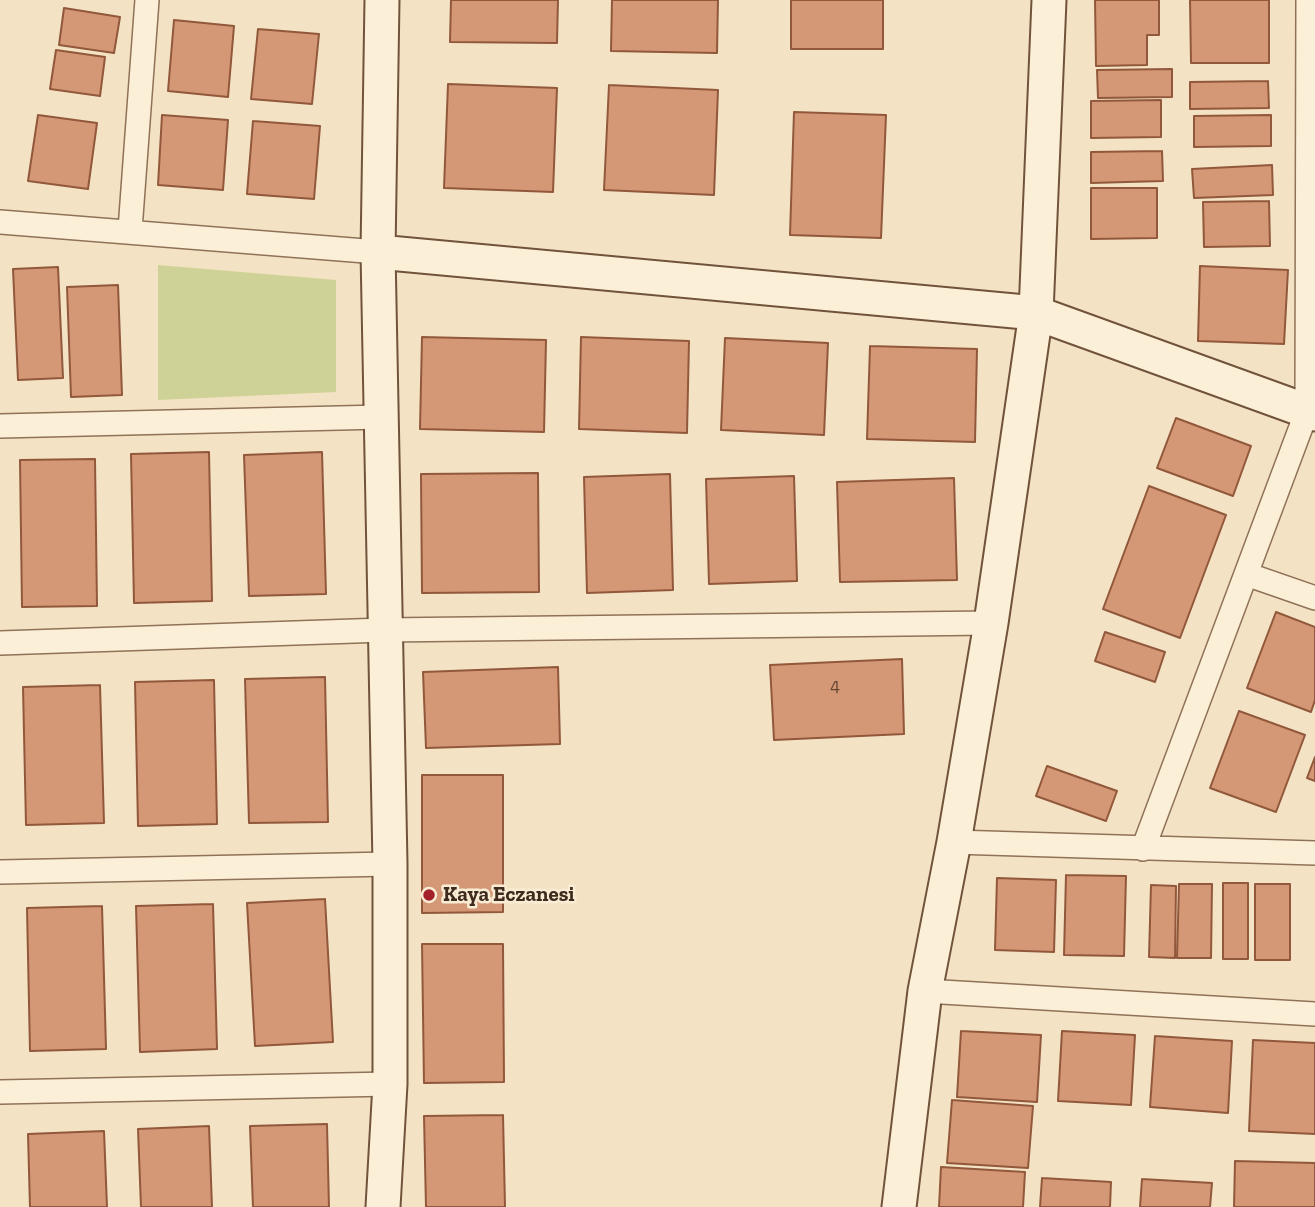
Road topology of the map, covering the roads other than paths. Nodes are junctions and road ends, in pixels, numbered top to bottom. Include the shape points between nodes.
1 (147, 0) edge
2 (383, 0) edge
3 (1049, 0) edge
4 (1308, 0) edge
5 (0, 222) edge
6 (130, 230) junction
7 (378, 252) junction
8 (1036, 313) junction
9 (1311, 413) edge
10 (382, 417) junction
11 (0, 426) edge
12 (1246, 574) junction
13 (1315, 598) edge
14 (991, 623) junction
15 (384, 630) junction
16 (0, 643) edge
17 (954, 842) junction
18 (1143, 849) junction
19 (1315, 853) edge
20 (390, 864) junction
21 (0, 872) edge
22 (925, 991) junction
23 (1315, 1014) edge
24 (390, 1084) junction
25 (0, 1092) edge
26 (383, 1207) edge
27 (899, 1207) edge

1 - 6 street
2 - 7 street
3 - 8 street
4 - 9 street
5 - 6 street
6 - 7 street
7 - 8 street
7 - 10 street
8 - 9 street
8 - 14 street
9 - 12 street
10 - 11 street
10 - 15 street
12 - 13 street
12 - 18 street
14 - 15 street
14 - 17 street
15 - 16 street
15 - 20 street
17 - 18 street
17 - 22 street
18 - 19 street
20 - 21 street
20 - 24 street
22 - 23 street
22 - 27 street
24 - 25 street
24 - 26 street

